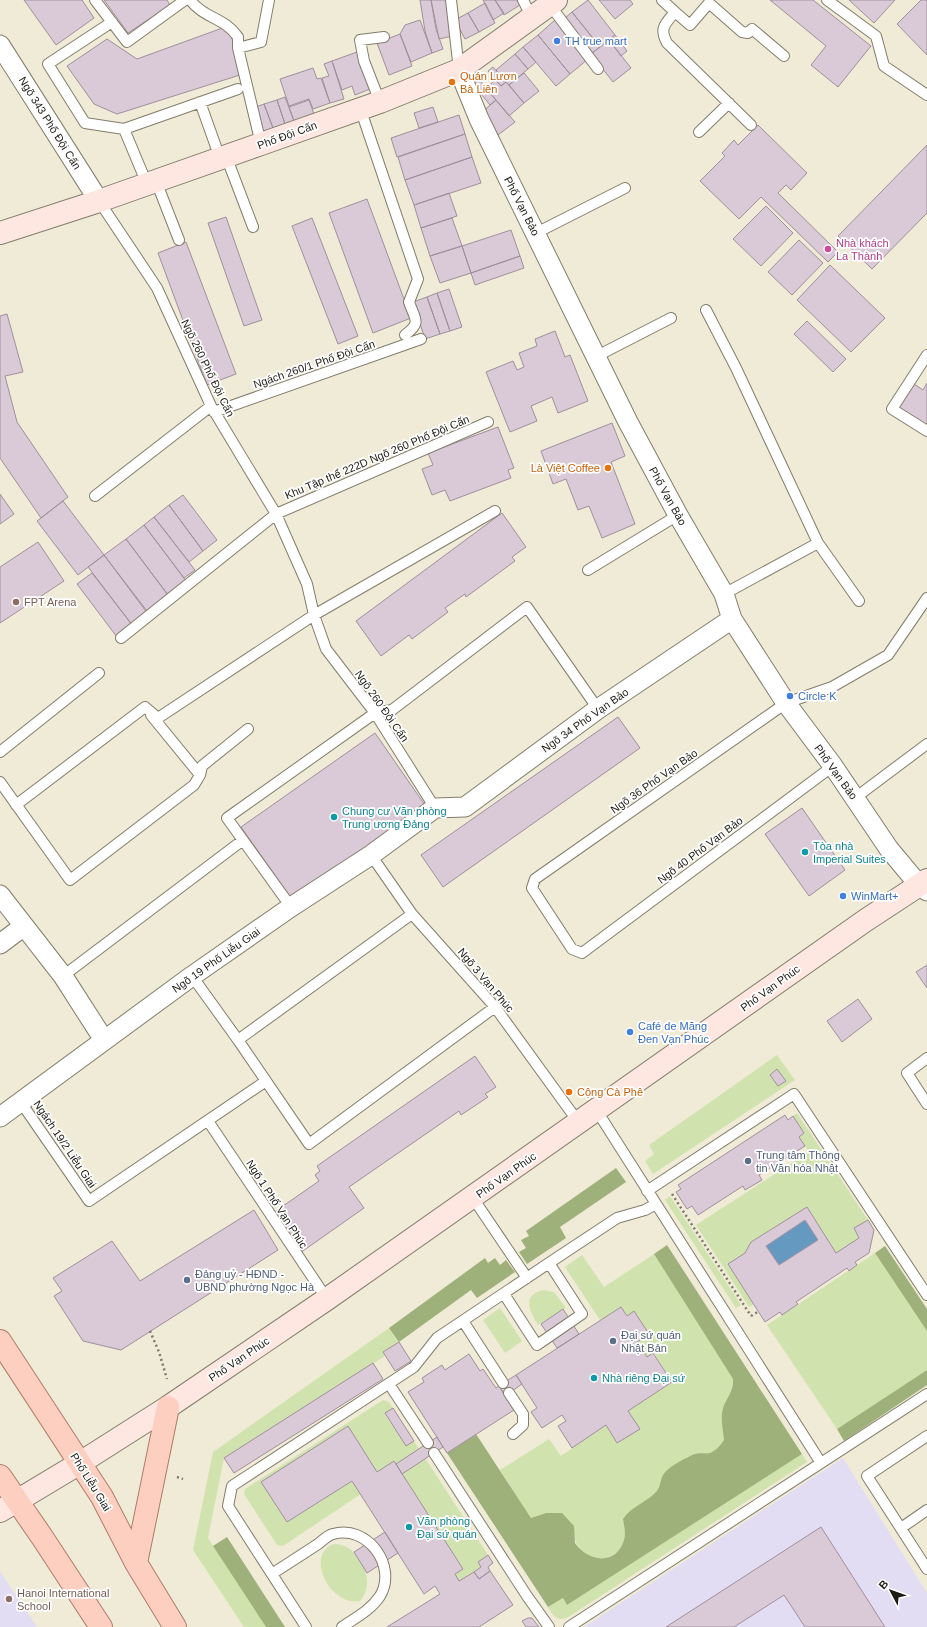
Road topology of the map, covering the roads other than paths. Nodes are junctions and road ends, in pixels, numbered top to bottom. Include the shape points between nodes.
1 (95, 0) edge
2 (185, 0) edge
3 (190, 0) edge
4 (269, 0) edge
5 (451, 0) edge
6 (662, 0) edge
7 (827, 0) edge
8 (553, 2) edge
9 (527, 9) edge
10 (675, 12) junction
11 (112, 22) junction
12 (384, 37) dead end
13 (0, 45) edge
14 (238, 48) junction
15 (784, 56) dead end
16 (598, 69) dead end
17 (460, 70) junction
18 (238, 89) dead end
19 (927, 95) edge
20 (200, 102) junction
21 (380, 102) junction
22 (729, 103) junction
23 (360, 108) junction
24 (751, 125) dead end
25 (124, 129) junction
26 (699, 132) dead end
27 (261, 144) junction
28 (223, 157) junction
29 (151, 183) junction
30 (625, 188) dead end
31 (99, 201) junction
32 (253, 227) dead end
33 (0, 233) edge
34 (536, 233) junction
35 (179, 240) dead end
36 (706, 310) dead end
37 (671, 318) dead end
38 (405, 335) dead end
39 (421, 339) dead end
40 (927, 355) edge
41 (596, 356) junction
42 (213, 409) junction
43 (488, 422) dead end
44 (927, 431) edge
45 (95, 496) dead end
46 (495, 511) dead end
47 (276, 514) junction
48 (678, 515) junction
49 (818, 544) junction
50 (588, 570) dead end
51 (724, 594) junction
52 (927, 598) edge
53 (859, 601) dead end
54 (314, 615) junction
55 (732, 619) junction
56 (121, 638) dead end
57 (99, 673) dead end
58 (786, 703) junction
59 (145, 707) junction
60 (598, 709) junction
61 (375, 713) junction
62 (248, 729) dead end
63 (927, 744) edge
64 (0, 752) edge
65 (833, 766) junction
66 (200, 775) junction
67 (0, 782) edge
68 (855, 798) junction
69 (16, 805) junction
70 (435, 808) junction
71 (243, 840) junction
72 (371, 855) junction
73 (924, 886) edge
74 (0, 895) edge
75 (292, 907) junction
76 (412, 914) junction
77 (24, 926) junction
78 (0, 944) edge
79 (582, 953) joint
80 (63, 976) junction
81 (192, 976) junction
82 (495, 1007) junction
83 (104, 1040) junction
84 (238, 1040) junction
85 (927, 1058) edge
86 (266, 1081) junction
87 (20, 1100) junction
88 (927, 1104) edge
89 (597, 1111) junction
90 (0, 1117) edge
91 (208, 1121) junction
92 (579, 1124) junction
93 (647, 1190) junction
94 (473, 1198) junction
95 (656, 1204) junction
96 (549, 1263) junction
97 (527, 1278) junction
98 (504, 1294) junction
99 (927, 1295) edge
100 (327, 1299) junction
101 (463, 1321) junction
102 (0, 1341) edge
103 (503, 1383) dead end
104 (390, 1384) junction
105 (510, 1393) dead end
106 (927, 1394) edge
107 (168, 1407) junction
108 (513, 1434) dead end
109 (927, 1436) edge
110 (428, 1443) dead end
111 (434, 1453) dead end
112 (80, 1463) junction
113 (821, 1463) junction
114 (0, 1476) edge
115 (9, 1505) edge
116 (927, 1510) edge
117 (900, 1528) junction
118 (136, 1563) junction
119 (927, 1570) edge
120 (272, 1574) junction
121 (101, 1627) edge
122 (175, 1627) edge
123 (306, 1627) edge
124 (342, 1627) edge
125 (550, 1627) edge
126 (569, 1627) edge

1 - 11 lane
2 - 11 lane via 127,42
3 - 14 lane via 214,20 230,26 238,37
4 - 14 lane via 261,42
5 - 17 lane
6 - 10 lane
7 - 19 lane via 876,36 884,66
8 - 9 street, Phố Đội Cấn
8 - 16 lane
9 - 17 street, Phố Đội Cấn
10 - 15 lane via 690,25 709,3 742,32 748,34 752,29
10 - 22 lane via 663,27 667,43
11 - 25 lane via 48,64 85,123
12 - 21 lane via 360,40 364,61
13 - 31 street, Ngõ 343 Phố Đội Cấn
14 - 27 lane
17 - 21 street, Phố Đội Cấn
17 - 34 street, Phố Vạn Bảo via 479,119
18 - 20 lane
20 - 25 lane
20 - 28 lane
21 - 23 street, Phố Đội Cấn
22 - 24 lane
22 - 26 lane
23 - 27 street, Phố Đội Cấn
23 - 38 lane via 418,279 409,302 416,324
25 - 29 lane
27 - 28 street, Phố Đội Cấn
28 - 29 street, Phố Đội Cấn
28 - 32 lane
29 - 31 street, Phố Đội Cấn
29 - 35 lane
30 - 34 lane
31 - 33 street, Phố Đội Cấn
31 - 42 lane, Ngõ 260 Phố Đội Cấn via 157,288
34 - 41 street, Phố Vạn Bảo
36 - 49 lane via 736,368
37 - 41 lane
39 - 42 lane, Ngách 260/1 Phố Đội Cấn
40 - 44 lane via 892,409
41 - 48 street, Phố Vạn Bảo via 630,427
42 - 45 lane, Ngách 260/1 Phố Đội Cấn
42 - 47 lane, Ngõ 260 Phố Đội Cấn
43 - 47 lane, Khu Tập thể 222D Ngõ 260 Phố Đội Cấn
46 - 54 lane
47 - 54 lane, Ngõ 260 Phố Đội Cấn via 307,584
47 - 56 lane, Khu Tập thể 222D Ngõ 260 Phố Đội Cấn
48 - 50 lane
48 - 51 street, Phố Vạn Bảo
49 - 51 lane
49 - 53 lane
51 - 55 street, Phố Vạn Bảo
52 - 58 lane, Ngõ 36 Phố Vạn Bảo via 888,655 832,687
54 - 59 lane via 158,718
54 - 61 lane, Ngõ 260 Đội Cấn via 326,649
55 - 58 street, Phố Vạn Bảo
55 - 60 street, Ngõ 34 Phố Vạn Bảo
57 - 64 lane
58 - 65 street, Phố Vạn Bảo
58 - 79 lane, Ngõ 36 Phố Vạn Bảo via 535,879 532,888 572,950
59 - 66 lane
59 - 69 lane
60 - 61 lane via 527,607 392,710
60 - 70 street, Ngõ 34 Phố Vạn Bảo via 465,807
61 - 70 lane, Ngõ 260 Đội Cấn
61 - 71 lane via 227,818
62 - 66 lane via 202,766
63 - 68 lane
65 - 68 street, Phố Vạn Bảo
65 - 79 lane, Ngõ 40 Phố Vạn Bảo
66 - 69 lane via 194,785 70,880
67 - 69 lane
68 - 73 street, Phố Vạn Bảo via 889,849
70 - 72 street, Ngõ 19 Phố Liễu Giai
71 - 75 lane
71 - 80 lane
72 - 75 street, Ngõ 19 Phố Liễu Giai
72 - 76 lane, Ngõ 3 Vạn Phúc
73 - 89 street, Phố Vạn Phúc via 866,920
74 - 77 street
75 - 81 street, Ngõ 19 Phố Liễu Giai
76 - 82 lane, Ngõ 3 Vạn Phúc
76 - 84 lane
77 - 78 street
77 - 80 street
80 - 83 street
81 - 83 street, Ngõ 19 Phố Liễu Giai
81 - 84 lane
82 - 86 lane via 309,1144
82 - 92 lane, Ngõ 3 Vạn Phúc
83 - 87 street, Ngõ 19 Phố Liễu Giai
84 - 86 lane
85 - 88 lane via 907,1073
86 - 91 lane
87 - 90 street, Ngõ 19 Phố Liễu Giai
87 - 91 lane, Ngách 19/2 Liễu Giai via 89,1200
89 - 92 street, Phố Vạn Phúc
89 - 93 lane
91 - 100 lane, Ngõ 1 Phố Vạn Phúc
92 - 94 street, Phố Vạn Phúc
93 - 95 lane
93 - 99 lane via 794,1094
94 - 97 lane
94 - 100 street, Phố Vạn Phúc
95 - 96 lane via 617,1218
95 - 113 lane
96 - 97 lane
96 - 98 lane via 582,1314 537,1345
97 - 98 lane
98 - 101 lane
100 - 107 street, Phố Vạn Phúc
101 - 103 lane
101 - 104 lane via 437,1338 414,1367
102 - 112 main road, Phố Liễu Giai
104 - 110 lane
104 - 120 lane via 232,1486 228,1506
105 - 108 lane via 523,1414 523,1425
106 - 113 lane
107 - 112 street, Phố Vạn Phúc
107 - 118 main road
109 - 117 lane via 867,1476
111 - 125 lane
112 - 115 street, Phố Vạn Phúc
112 - 118 main road, Phố Liễu Giai via 102,1497
113 - 126 lane
114 - 115 main road
115 - 121 main road
116 - 117 lane
117 - 119 lane
118 - 122 main road, Phố Liễu Giai
120 - 123 lane
120 - 124 lane via 333,1534 347,1533 361,1537 373,1545 381,1556 385,1569 380,1595 372,1606

